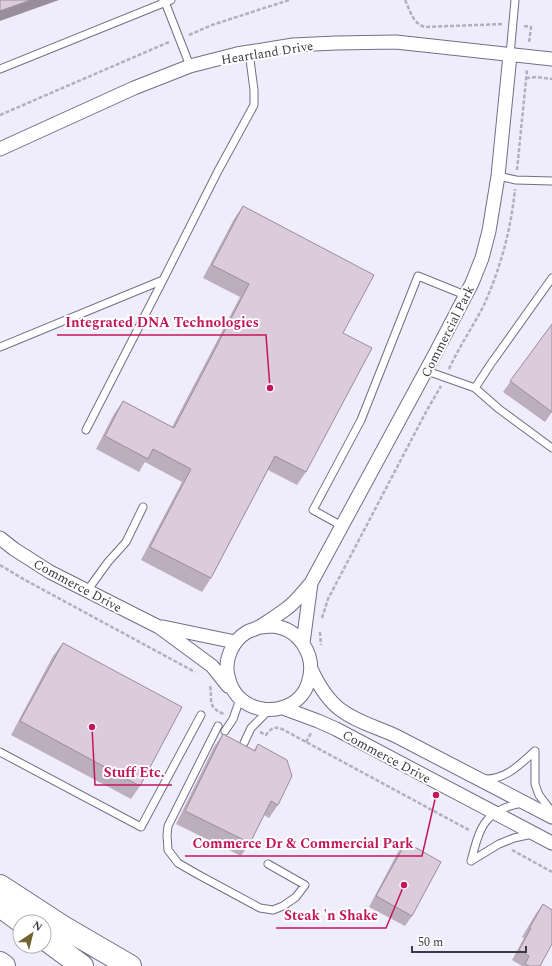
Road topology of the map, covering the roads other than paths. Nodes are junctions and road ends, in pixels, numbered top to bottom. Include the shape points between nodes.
1 (515, 0) edge
2 (166, 1) edge
3 (249, 52) junction
4 (510, 55) junction
5 (552, 59) edge
6 (190, 66) junction
7 (0, 69) edge
8 (0, 148) edge
9 (498, 176) junction
10 (552, 181) edge
11 (552, 278) edge
12 (163, 280) junction
13 (465, 295) junction
14 (0, 347) edge
15 (427, 371) junction
16 (475, 388) junction
17 (86, 430) dead end
18 (552, 448) edge
19 (143, 507) dead end
20 (342, 526) junction
21 (0, 538) edge
22 (311, 583) junction
23 (87, 591) junction
24 (159, 627) junction
25 (260, 627) junction
26 (235, 642) junction
27 (303, 643) junction
28 (311, 669) junction
29 (238, 697) junction
30 (283, 708) junction
31 (268, 710) junction
32 (201, 715) dead end
33 (218, 726) dead end
34 (226, 731) dead end
35 (244, 742) dead end
36 (0, 752) edge
37 (480, 779) junction
38 (524, 802) junction
39 (552, 812) edge
40 (493, 813) junction
41 (552, 817) edge
42 (534, 834) junction
43 (552, 843) edge
44 (268, 864) dead end
45 (0, 886) edge
46 (0, 906) edge
47 (12, 915) edge
48 (52, 944) edge
49 (0, 963) edge
50 (4, 966) edge
51 (82, 966) edge
52 (130, 966) edge

1 - 4 lane
2 - 6 lane
2 - 7 lane
3 - 4 street, Heartland Drive via 293,45 396,42
3 - 6 street, Heartland Drive
3 - 12 lane via 254,106
4 - 5 street, Heartland Drive
4 - 9 street, Commercial Park
6 - 8 street, Heartland Drive via 115,96
9 - 10 lane via 516,180
9 - 13 street, Commercial Park via 482,258
11 - 16 lane
12 - 14 lane
12 - 17 lane
13 - 15 street, Commercial Park
13 - 20 lane via 418,276 361,420 313,510
15 - 16 lane
15 - 20 street, Commercial Park
16 - 18 lane
19 - 23 lane via 126,542
20 - 22 street, Commercial Park
21 - 23 street, Commerce Drive via 50,572
22 - 25 street via 288,608
22 - 27 street
23 - 24 street, Commerce Drive
24 - 26 street
24 - 29 street via 212,666
25 - 26 street via 246,632
25 - 27 street via 284,629
26 - 29 street via 226,669 229,683
27 - 28 street via 309,655
28 - 30 street via 303,693 295,702
28 - 37 street, Commerce Drive via 317,683 340,709 352,718 385,730
29 - 31 street via 248,705
29 - 34 lane via 233,719
30 - 31 street
30 - 40 street, Commerce Drive via 318,720
31 - 35 lane via 251,728
32 - 36 lane via 141,827
33 - 44 lane via 168,826 168,850 178,863 197,874 260,908 273,910 296,897 305,885
37 - 38 street, Commerce Drive
37 - 39 lane via 503,776 535,751 535,784 539,795
38 - 40 lane
38 - 41 street, Commerce Drive
40 - 42 street, Commerce Drive
40 - 42 lane via 478,834 471,861 499,844
42 - 43 street, Commerce Drive
45 - 52 highway
46 - 47 highway
48 - 51 highway
49 - 50 highway

